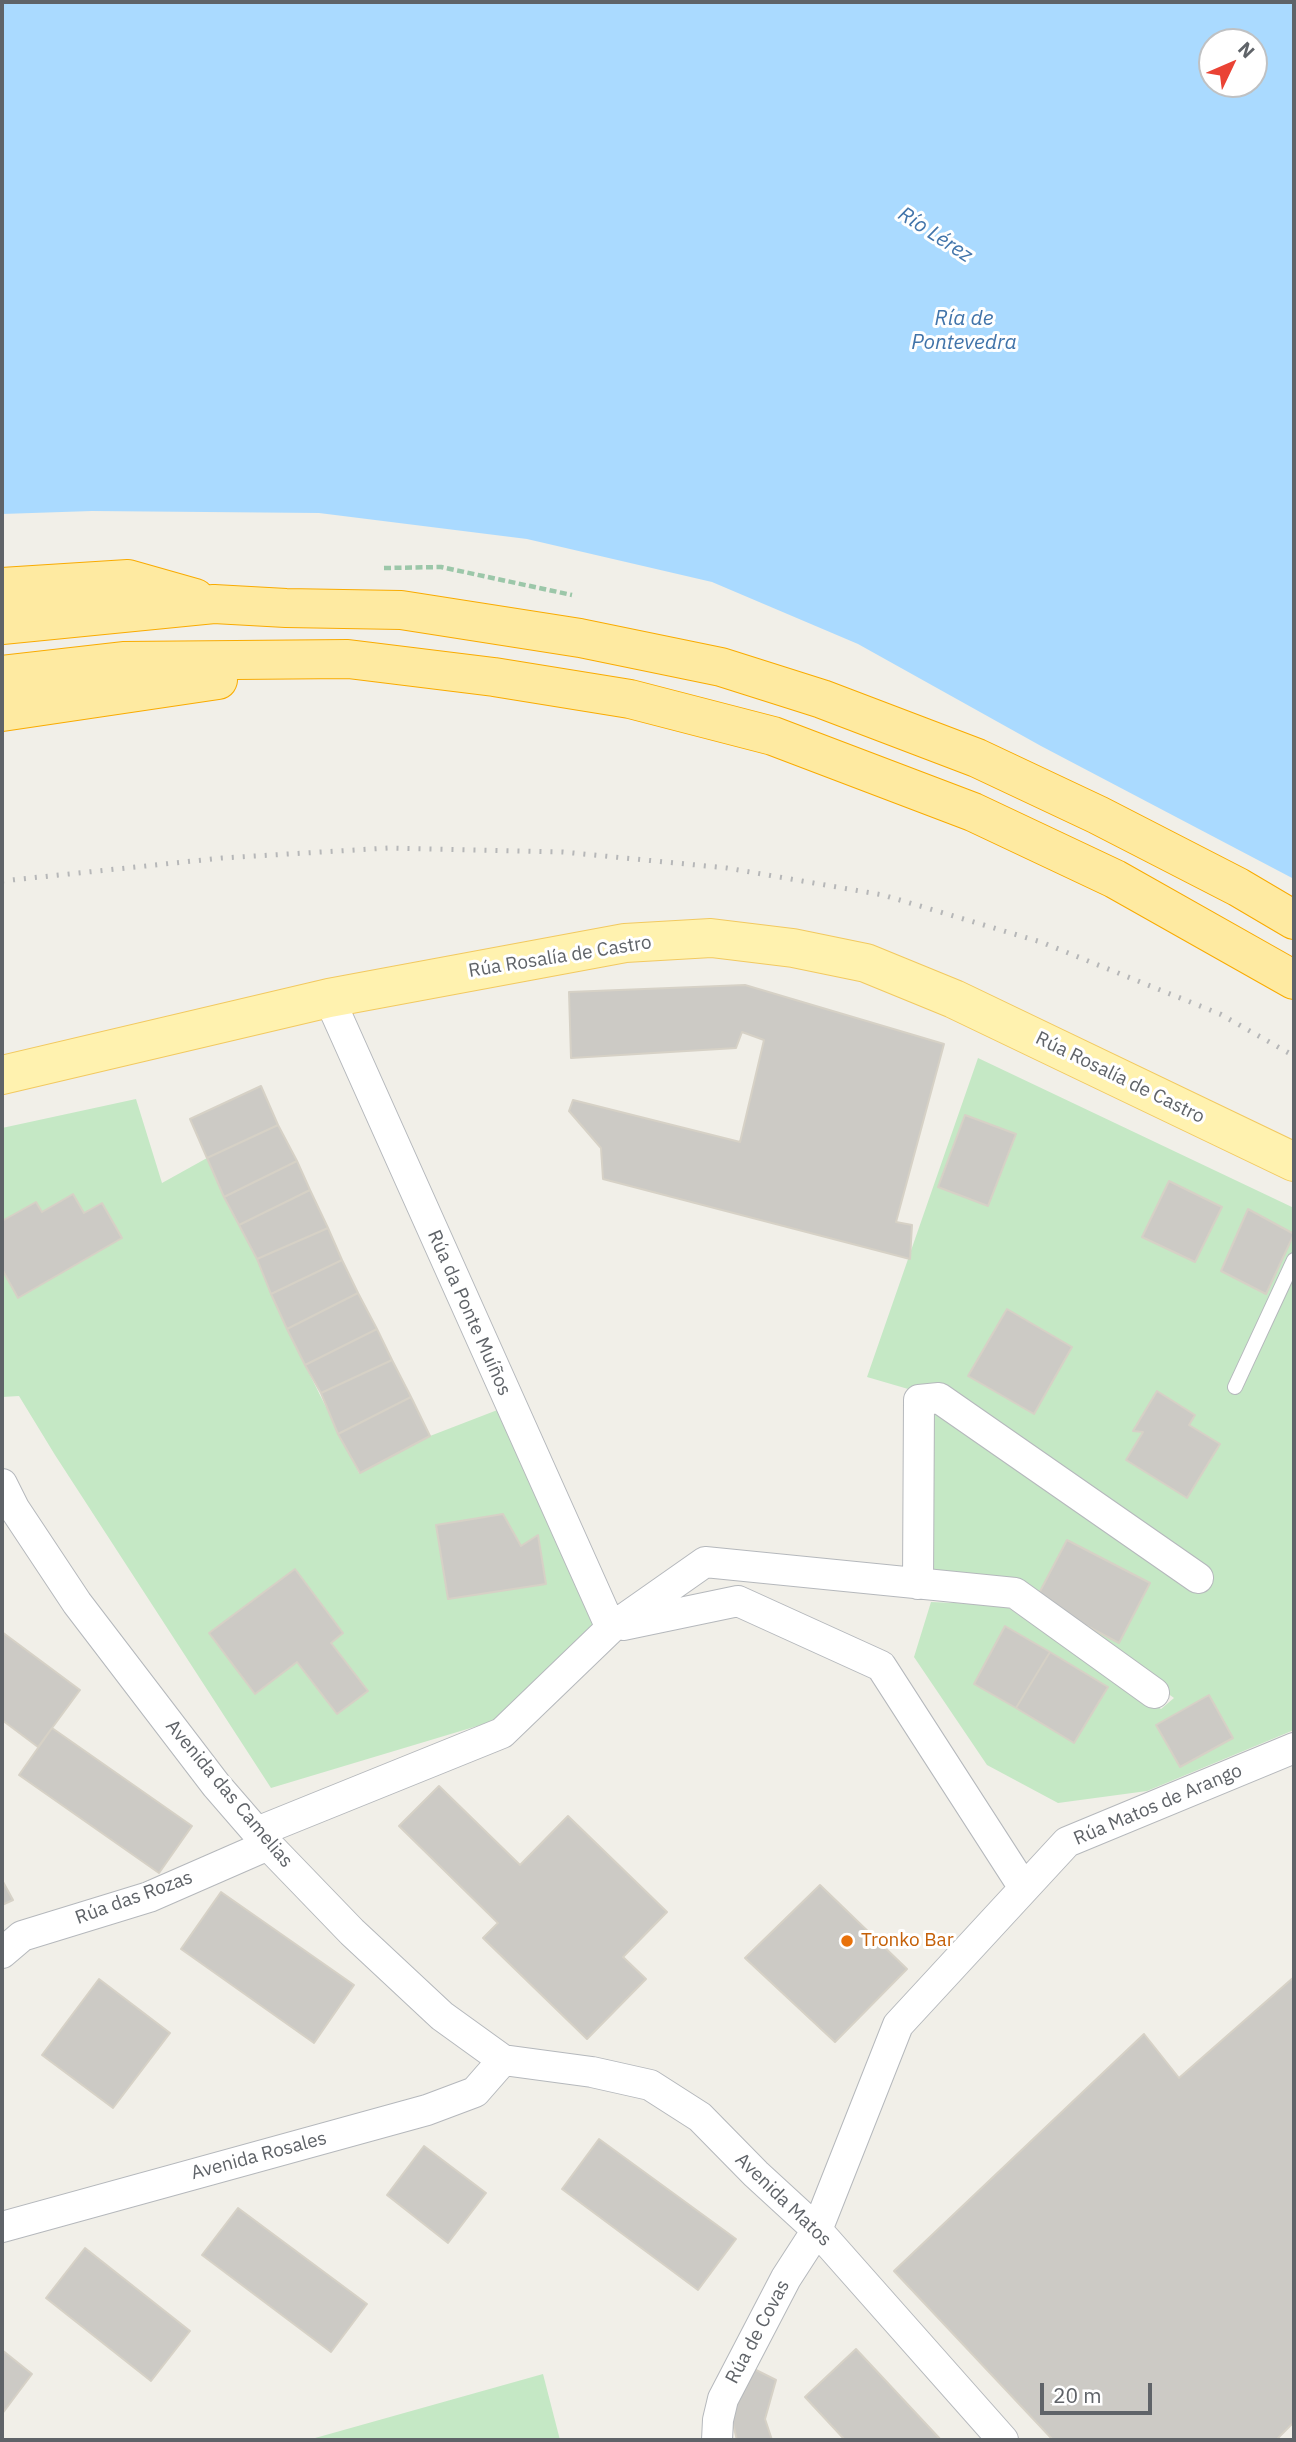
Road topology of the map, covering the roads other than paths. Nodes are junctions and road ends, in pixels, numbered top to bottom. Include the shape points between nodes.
1 (2, 587) edge
2 (214, 604) junction
3 (2, 625) edge
4 (348, 659) junction
5 (2, 674) edge
6 (2, 712) edge
7 (1294, 920) edge
8 (1294, 980) edge
9 (329, 998) junction
10 (2, 1075) edge
11 (1294, 1162) edge
12 (1294, 1260) edge
13 (1235, 1387) dead end
14 (2, 1484) edge
15 (1198, 1578) dead end
16 (918, 1584) junction
17 (611, 1628) junction
18 (1154, 1693) dead end
19 (1294, 1748) edge
20 (262, 1839) junction
21 (1024, 1888) junction
22 (2, 1953) edge
23 (503, 2060) junction
24 (2, 2227) edge
25 (817, 2230) junction
26 (717, 2440) edge
27 (1003, 2440) edge

1 - 2 highway via 128,579
2 - 3 highway
2 - 7 highway via 401,610 580,638 721,667 822,699 977,758 1098,815
4 - 5 highway via 123,661
4 - 6 highway
4 - 8 highway via 630,699 773,736 973,812 1115,879
9 - 10 main road, Rúa Rosalía de Castro
9 - 11 main road, Rúa Rosalía de Castro via 625,943 711,938 793,948 866,963 954,999
9 - 17 street, Rúa da Ponte Muíños
12 - 13 lane
14 - 20 street, Avenida das Camelias via 77,1603
15 - 16 street via 939,1398 919,1400
16 - 17 street via 705,1562
16 - 18 street via 1015,1593
17 - 20 street via 502,1733
17 - 21 street via 738,1601 881,1665
19 - 21 street, Rúa Matos de Arango via 1067,1842
20 - 22 street, Rúa das Rozas via 149,1897 22,1936
20 - 23 street, Avenida das Camelias via 442,2016
21 - 25 street, Rúa Matos de Arango via 898,2025
23 - 24 street, Avenida Rosales via 475,2092 427,2110
23 - 25 street, Avenida Matos via 650,2085 700,2117
25 - 26 street, Rúa de Covas via 786,2278 723,2399
25 - 27 street, Avenida Matos

